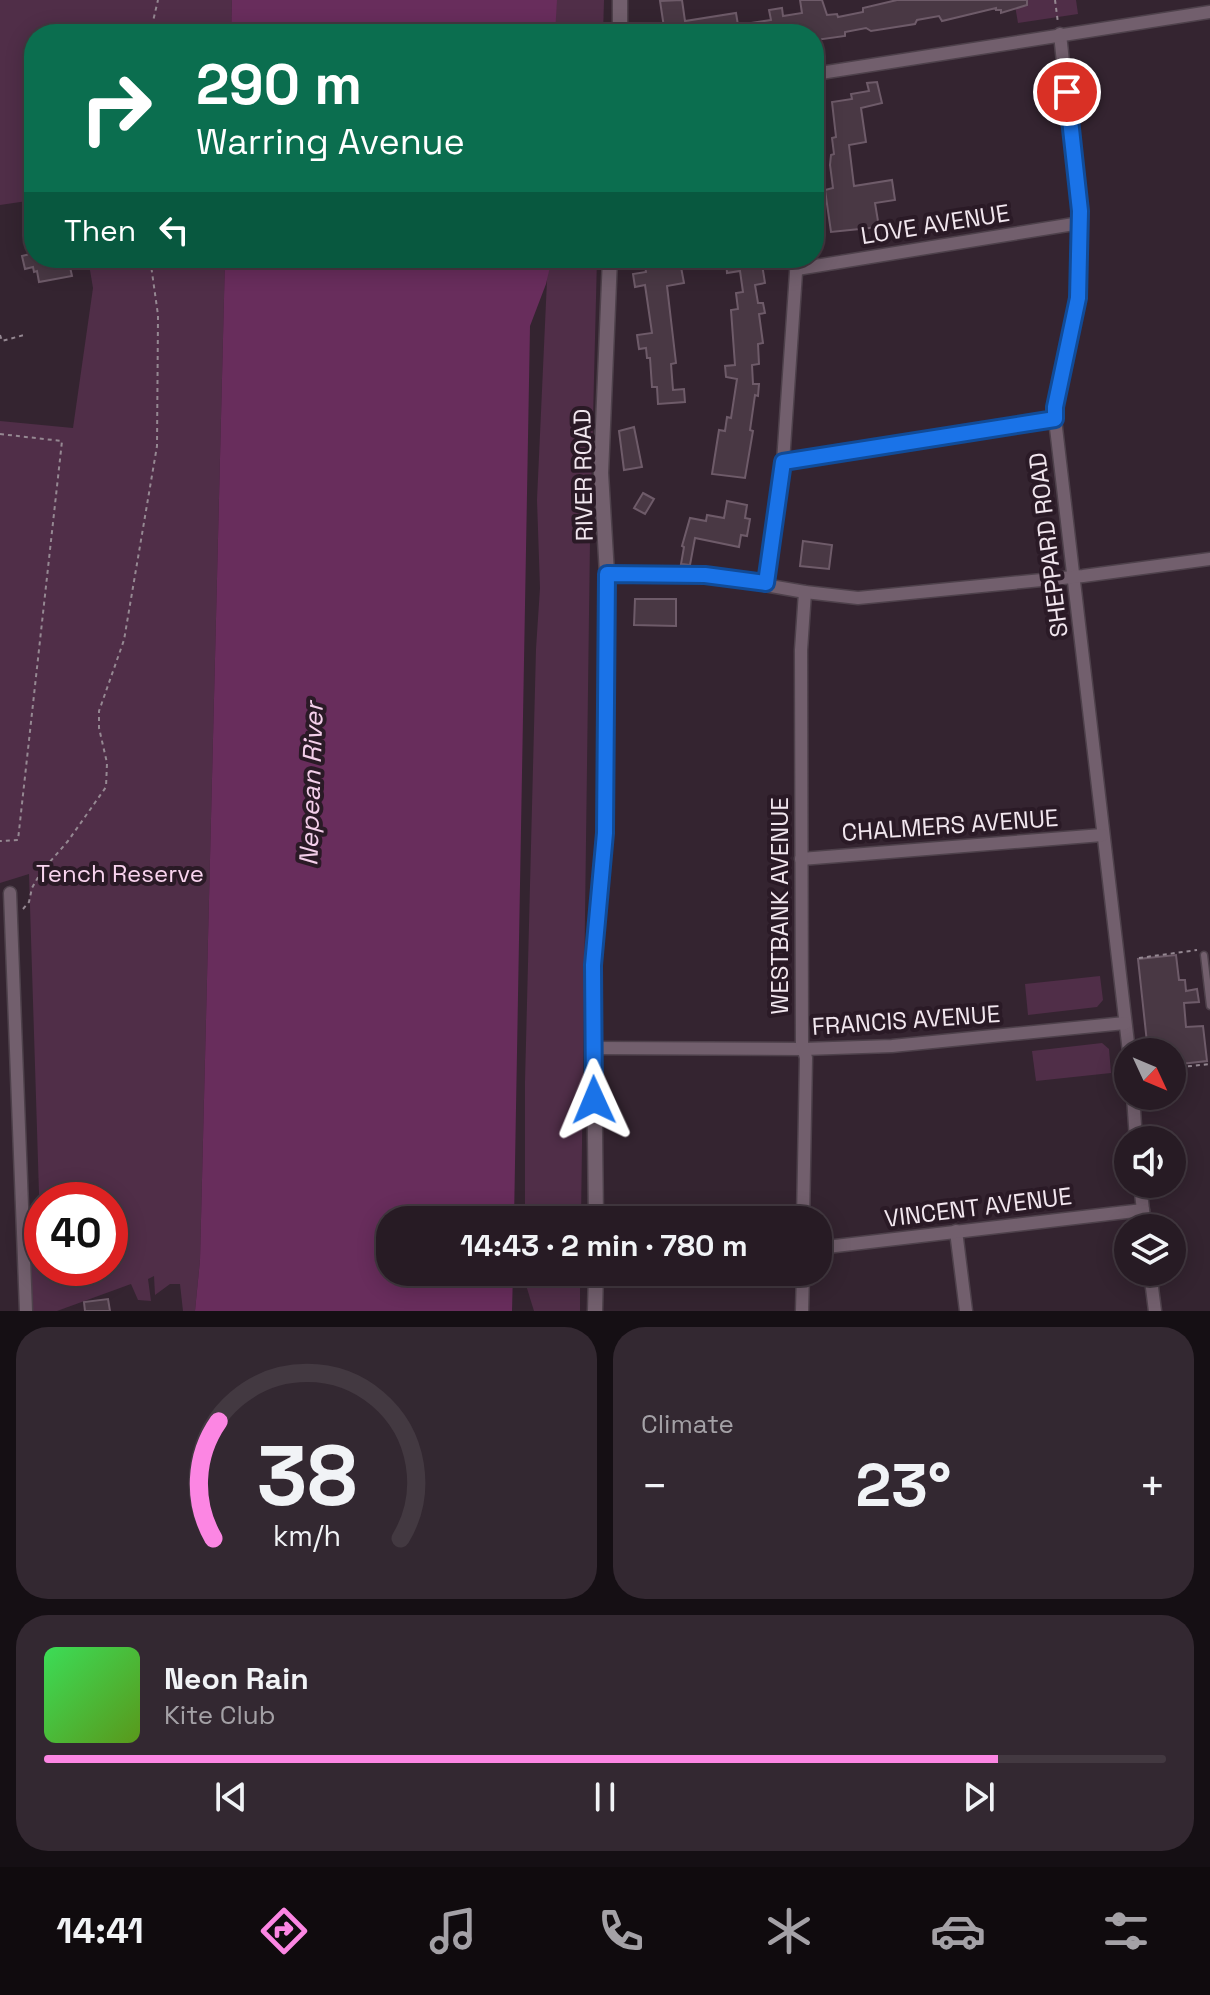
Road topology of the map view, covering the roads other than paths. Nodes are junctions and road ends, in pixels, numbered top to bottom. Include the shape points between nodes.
1 (620, 0) edge
2 (1210, 12) edge
3 (620, 24) edge
4 (1060, 34) junction
5 (824, 72) edge
6 (1080, 223) junction
7 (824, 260) edge
8 (610, 268) edge
9 (797, 268) edge
10 (1055, 419) junction
11 (783, 462) junction
12 (1210, 559) edge
13 (607, 574) junction
14 (1075, 577) junction
15 (766, 583) junction
16 (805, 592) junction
17 (1102, 835) junction
18 (801, 859) junction
19 (10, 893) dead end
20 (1204, 953) road end
21 (1210, 1006) edge
22 (1125, 1023) junction
23 (1127, 1038) edge
24 (593, 1048) junction
25 (804, 1049) junction
26 (1142, 1198) edge
27 (596, 1206) edge
28 (803, 1206) edge
29 (1143, 1210) junction
30 (1143, 1214) edge
31 (956, 1231) junction
32 (832, 1246) edge
33 (596, 1286) edge
34 (803, 1286) edge
35 (1152, 1286) edge
36 (26, 1311) edge
37 (595, 1311) edge
38 (802, 1311) edge
39 (966, 1311) edge
40 (1155, 1311) edge

1 - 3 street
2 - 4 street
4 - 5 street
4 - 6 street, SHEPPARD ROAD
6 - 7 street, LOVE AVENUE
6 - 10 street, SHEPPARD ROAD via 1078,298
8 - 13 street, RIVER ROAD via 601,459
9 - 11 street
10 - 11 street
10 - 14 street, SHEPPARD ROAD
11 - 15 street
12 - 14 street
13 - 15 street via 705,575
13 - 24 street, RIVER ROAD via 605,833 593,965
14 - 16 street via 858,598
14 - 17 street, SHEPPARD ROAD
15 - 16 street
16 - 18 street, WESTBANK AVENUE
17 - 18 street, CHALMERS AVENUE
17 - 22 street, SHEPPARD ROAD
18 - 25 street, WESTBANK AVENUE
19 - 36 street
20 - 21 lane
22 - 23 street, SHEPPARD ROAD
22 - 25 street, FRANCIS AVENUE via 892,1046
24 - 25 street, FRANCIS AVENUE
24 - 27 street, RIVER ROAD
25 - 28 street, WESTBANK AVENUE
26 - 29 street
29 - 30 street
29 - 31 street, VINCENT AVENUE
31 - 32 street, VINCENT AVENUE
31 - 39 street
33 - 37 street
34 - 38 street
35 - 40 street

